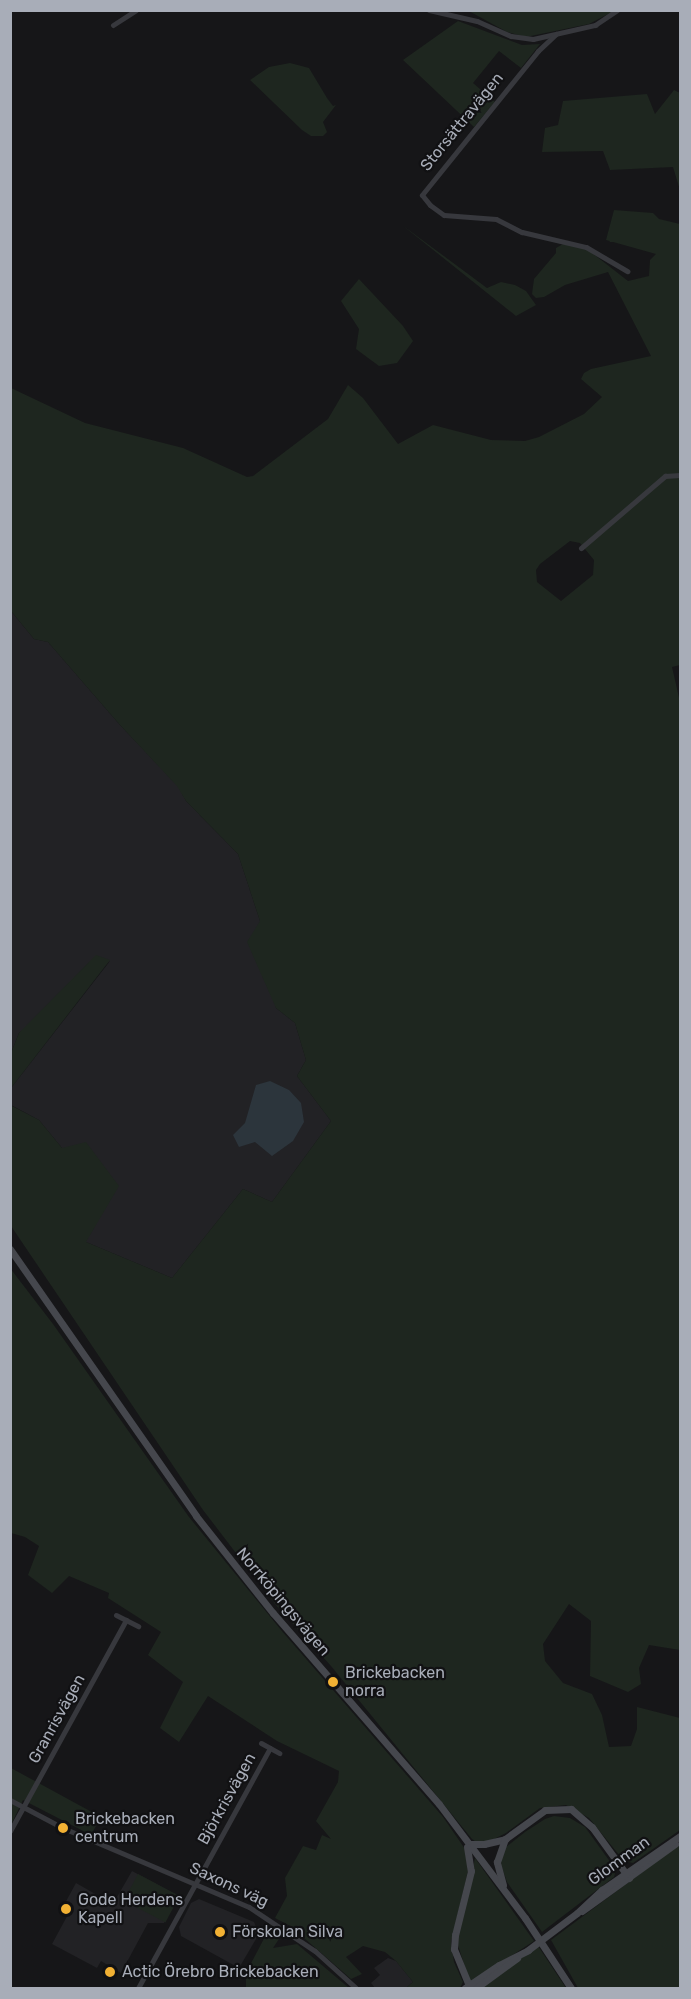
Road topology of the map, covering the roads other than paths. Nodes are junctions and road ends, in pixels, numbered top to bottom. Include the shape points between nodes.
1 (136, 10) edge
2 (429, 10) edge
3 (617, 10) edge
4 (113, 25) dead end
5 (556, 34) junction
6 (627, 271) dead end
7 (681, 475) edge
8 (581, 548) dead end
9 (10, 1250) edge
10 (116, 1615) dead end
11 (126, 1620) junction
12 (138, 1626) dead end
13 (261, 1743) dead end
14 (270, 1748) junction
15 (279, 1753) dead end
16 (10, 1800) edge
17 (23, 1808) junction
18 (10, 1831) edge
19 (463, 1836) junction
20 (681, 1838) edge
21 (505, 1839) junction
22 (469, 1844) junction
23 (627, 1875) junction
24 (196, 1883) junction
25 (505, 1892) junction
26 (470, 1988) edge
27 (138, 1989) edge
28 (357, 1989) edge
29 (572, 1989) edge

1 - 4 street
2 - 5 street via 477,21 520,38
3 - 5 street via 595,25
5 - 6 street, Storsättravägen via 537,51 422,195 449,217 496,219 522,232 586,247
7 - 8 street via 665,476
9 - 19 main road, Norrköpingsvägen via 222,1550
10 - 11 street
11 - 12 street
11 - 17 street, Granrisvägen
13 - 14 street, Björkrisvägen
14 - 15 street, Björkrisvägen
14 - 24 street, Björkrisvägen
16 - 17 street, Saxons väg
17 - 18 street, Granrisvägen
17 - 24 street, Saxons väg
19 - 22 main road, Norrköpingsvägen
19 - 26 main road via 470,1853 471,1871 454,1949
20 - 23 main road, Glomman
21 - 22 main road
21 - 23 main road via 545,1810 571,1809 592,1827
21 - 25 main road via 497,1862
22 - 25 main road, Norrköpingsvägen
23 - 26 main road, Glomman
24 - 27 street, Björkrisvägen
24 - 28 street, Saxons väg via 273,1921 315,1951
25 - 29 main road, Norrköpingsvägen

